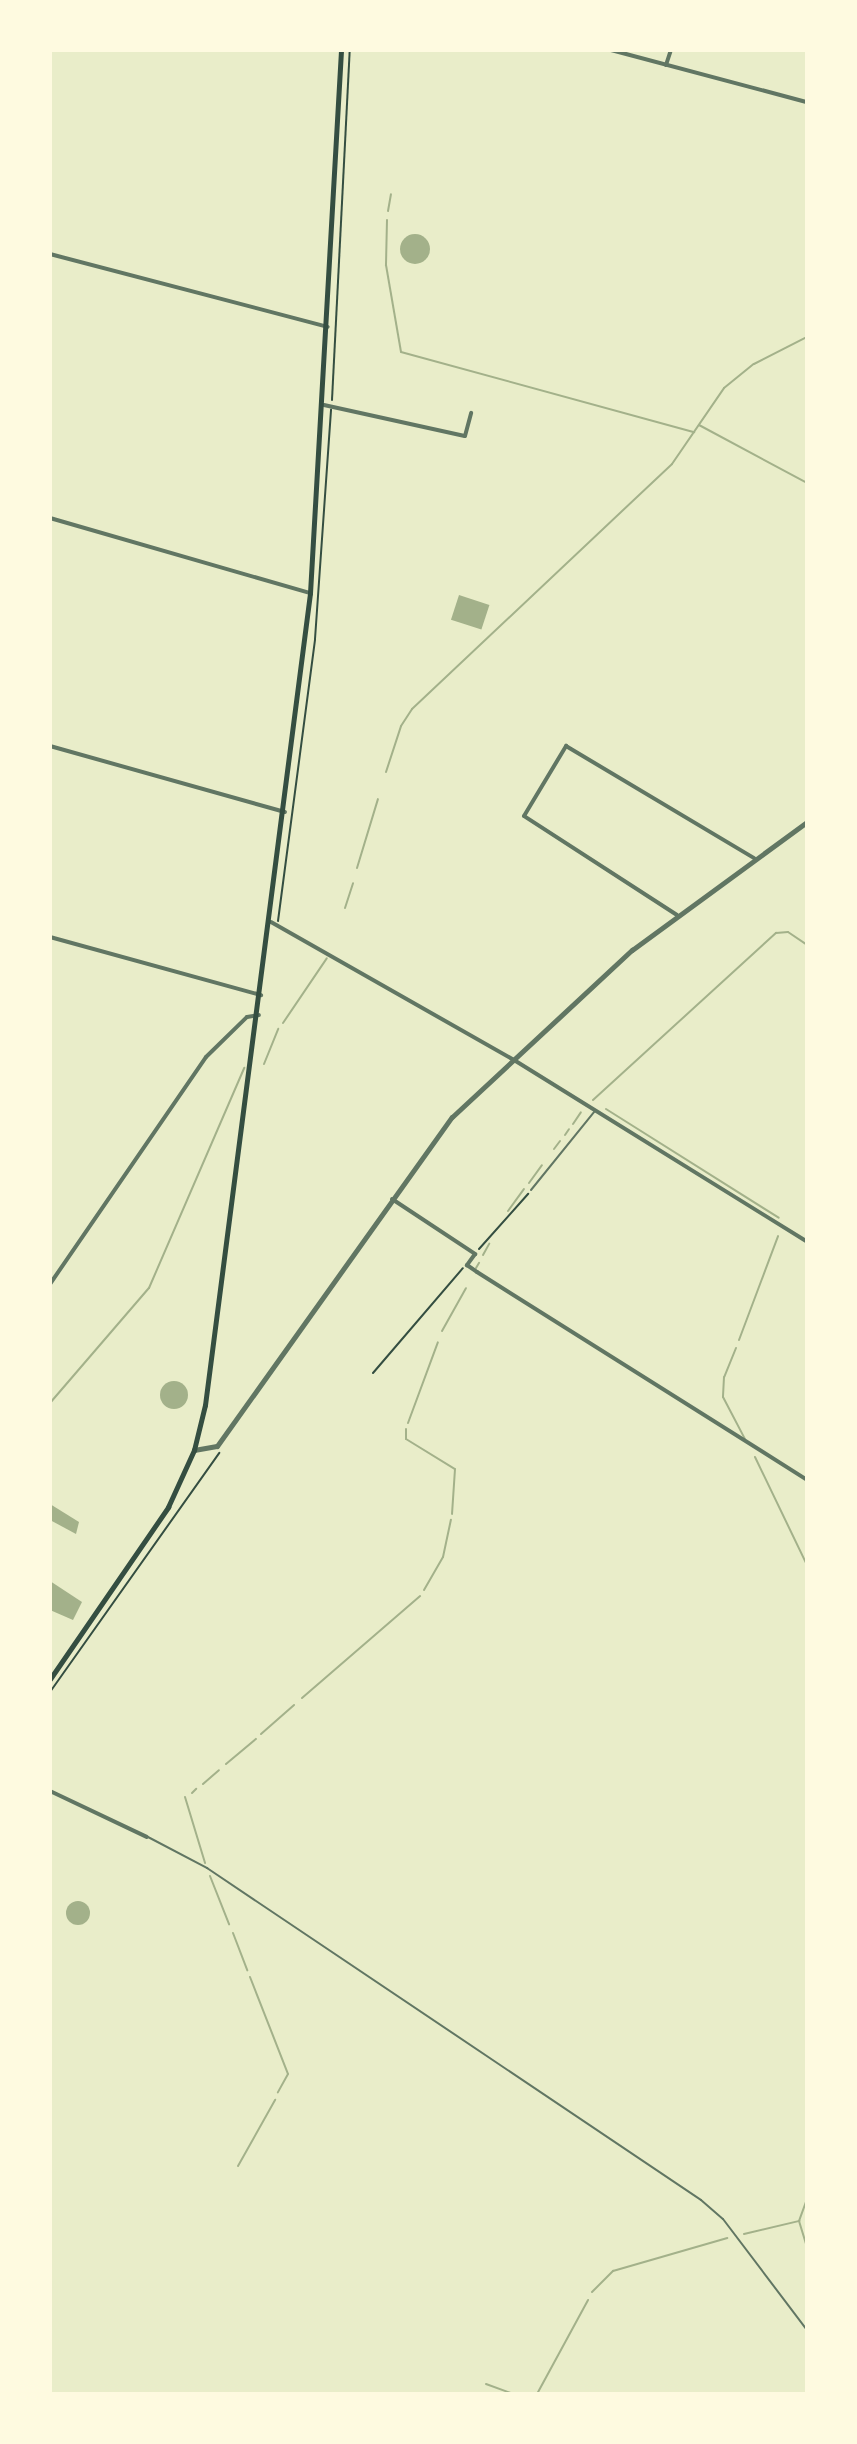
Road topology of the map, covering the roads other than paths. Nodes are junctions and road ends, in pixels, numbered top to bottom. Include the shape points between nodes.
1 (341, 50) edge
2 (611, 50) edge
3 (671, 50) edge
4 (666, 65) junction
5 (807, 102) edge
6 (50, 254) edge
7 (328, 327) junction
8 (324, 405) junction
9 (471, 413) dead end
10 (50, 518) edge
11 (310, 593) junction
12 (50, 746) edge
13 (285, 812) junction
14 (807, 822) edge
15 (754, 858) junction
16 (677, 915) junction
17 (271, 922) junction
18 (50, 937) edge
19 (261, 995) junction
20 (259, 1015) junction
21 (514, 1060) junction
22 (595, 1111) junction
23 (531, 1190) road end
24 (392, 1199) junction
25 (807, 1242) edge
26 (50, 1284) edge
27 (194, 1450) junction
28 (807, 1480) edge
29 (50, 1679) edge
30 (50, 1791) edge
31 (147, 1837) joint
32 (807, 2330) edge

1 - 7 main road
2 - 4 street
3 - 4 street
4 - 5 street
6 - 7 street
7 - 8 main road
8 - 9 street via 465,436
8 - 11 main road
10 - 11 street
11 - 13 main road
12 - 13 street
13 - 17 main road
14 - 15 street
15 - 16 street
15 - 16 street via 566,746 523,814
16 - 21 street
17 - 19 main road
17 - 21 street
18 - 19 street
19 - 20 main road
20 - 26 street via 247,1017 206,1057
20 - 27 main road via 205,1405
21 - 22 street
21 - 24 street via 452,1117
22 - 23 lane
22 - 25 street
24 - 27 street via 221,1446
24 - 28 street via 475,1254 467,1265
27 - 29 main road via 154,1531
30 - 31 street
31 - 32 lane via 207,1868 701,2200 723,2219

